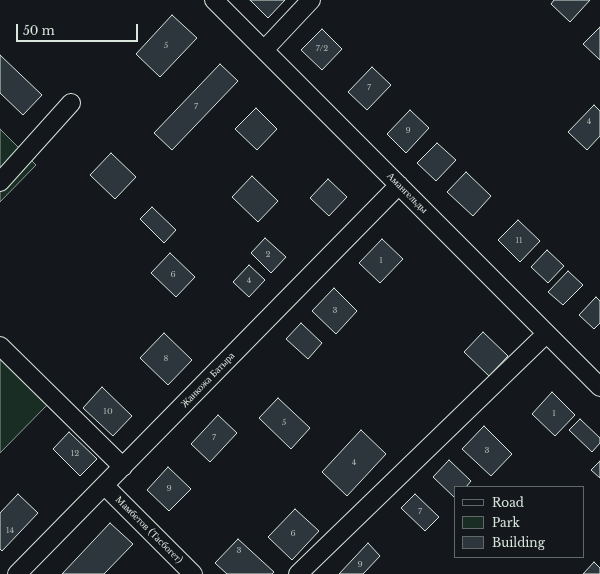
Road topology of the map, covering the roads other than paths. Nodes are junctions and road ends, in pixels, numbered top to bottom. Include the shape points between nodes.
1 (214, 0) edge
2 (311, 0) edge
3 (264, 50) junction
4 (71, 103) dead end
5 (0, 182) edge
6 (399, 185) junction
7 (546, 334) junction
8 (0, 346) edge
9 (600, 387) edge
10 (123, 467) junction
11 (105, 486) junction
12 (16, 574) edge
13 (193, 574) edge
14 (298, 574) edge

1 - 3 street, Амангельды
2 - 3 street
3 - 6 street, Амангельды
4 - 5 street
6 - 7 street, Амангельды
6 - 10 street, Жанкожа Батыра
7 - 9 street, Амангельды
7 - 14 street
8 - 10 street
10 - 11 street, Жанкожа Батыра
11 - 12 street, Жанкожа Батыра
11 - 13 street, Мамбетов (Тасбогет)

